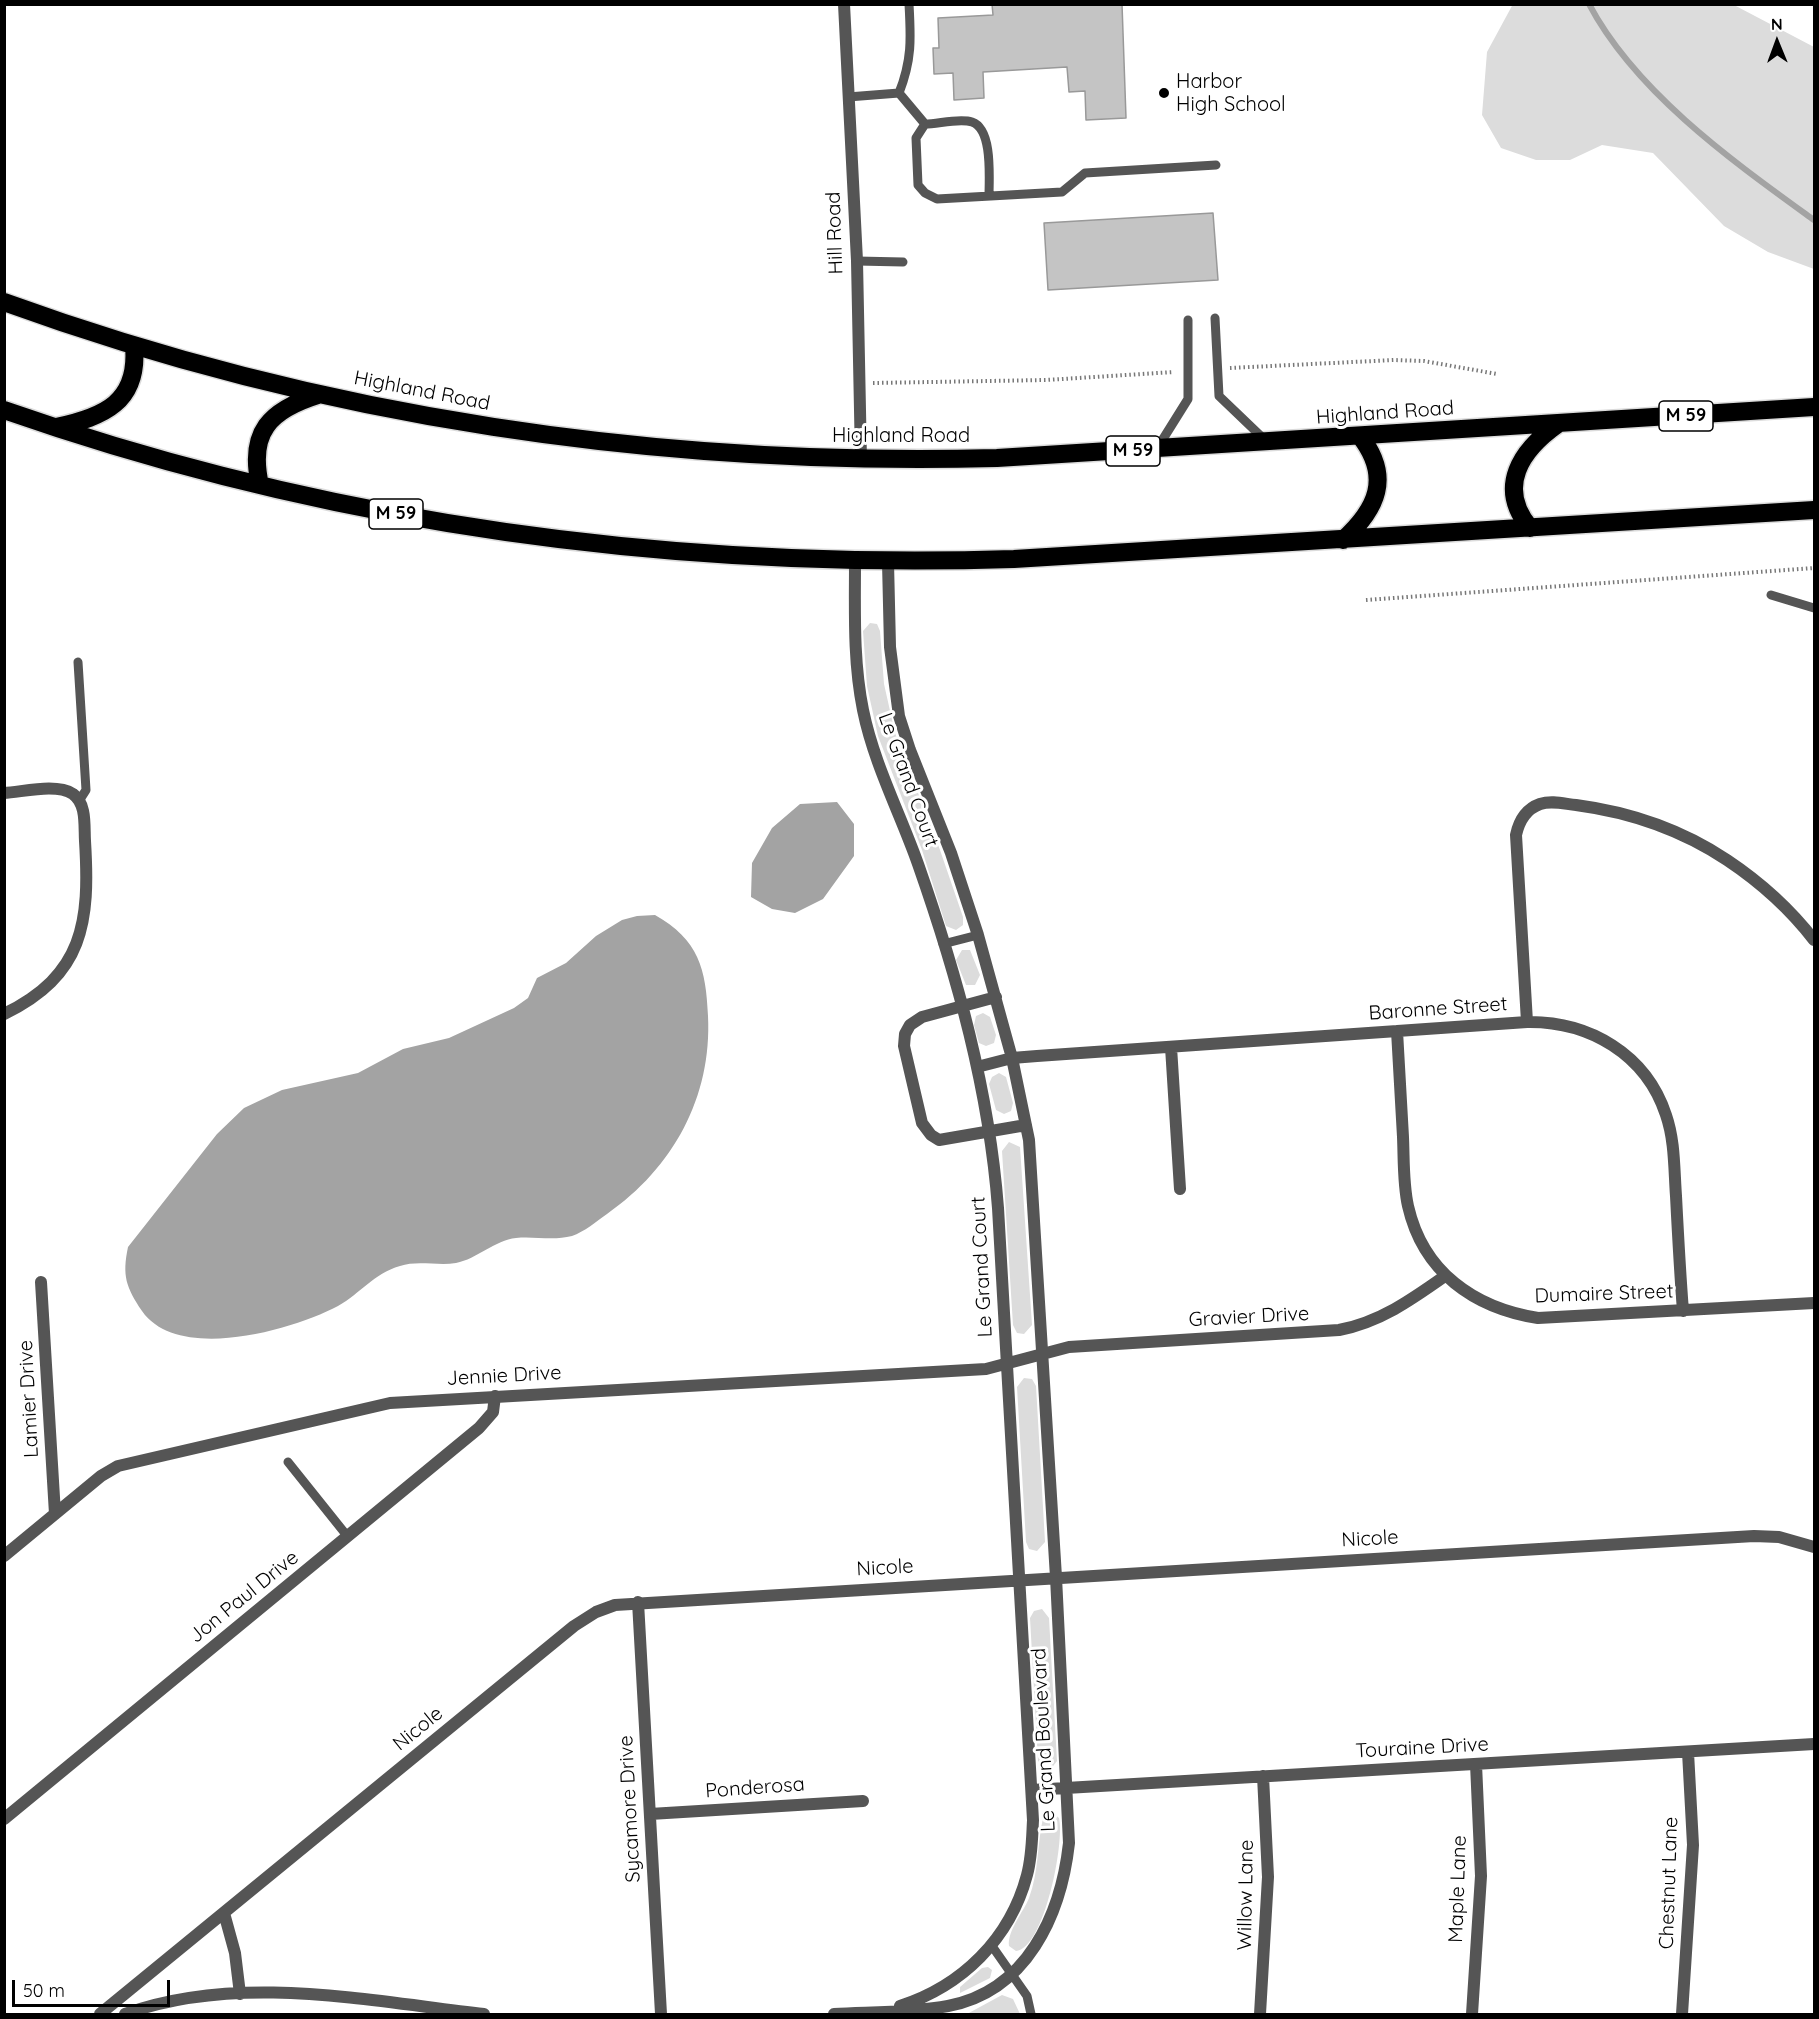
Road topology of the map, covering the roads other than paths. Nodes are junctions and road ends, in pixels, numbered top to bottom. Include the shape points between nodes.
1 (844, 4) edge
2 (909, 4) edge
3 (898, 93) junction
4 (848, 97) junction
5 (925, 124) junction
6 (1216, 165) dead end
7 (989, 196) junction
8 (857, 261) junction
9 (903, 262) dead end
10 (4, 302) edge
11 (1215, 318) dead end
12 (1188, 320) dead end
13 (134, 346) junction
14 (320, 395) junction
15 (1815, 407) edge
16 (4, 410) edge
17 (1558, 424) junction
18 (55, 428) junction
19 (1360, 436) junction
20 (1267, 443) junction
21 (1157, 449) junction
22 (861, 460) junction
23 (261, 485) junction
24 (1815, 510) edge
25 (1530, 528) junction
26 (1343, 540) junction
27 (855, 561) junction
28 (888, 562) junction
29 (1771, 595) dead end
30 (1815, 608) edge
31 (78, 662) dead end
32 (4, 793) edge
33 (79, 801) junction
34 (978, 935) junction
35 (1815, 940) edge
36 (943, 944) junction
37 (996, 997) junction
38 (961, 1007) junction
39 (4, 1014) edge
40 (1527, 1022) junction
41 (1397, 1031) junction
42 (1171, 1047) junction
43 (1012, 1058) junction
44 (976, 1067) junction
45 (1026, 1125) junction
46 (991, 1132) junction
47 (1180, 1189) dead end
48 (1445, 1276) junction
49 (41, 1282) dead end
50 (1815, 1303) edge
51 (1683, 1311) junction
52 (1042, 1354) junction
53 (1007, 1363) junction
54 (495, 1396) junction
55 (288, 1462) dead end
56 (55, 1514) junction
57 (348, 1537) junction
58 (1815, 1547) edge
59 (4, 1556) edge
60 (1056, 1577) junction
61 (1020, 1580) junction
62 (638, 1602) junction
63 (1815, 1744) edge
64 (1689, 1752) junction
65 (1476, 1764) junction
66 (1263, 1776) junction
67 (1067, 1788) junction
68 (1032, 1790) junction
69 (863, 1801) dead end
70 (650, 1814) junction
71 (4, 1819) edge
72 (224, 1913) junction
73 (992, 1946) junction
74 (1012, 1974) junction
75 (240, 1994) junction
76 (950, 2010) edge
77 (884, 2011) junction
78 (100, 2014) edge
79 (125, 2014) edge
80 (484, 2014) edge
81 (661, 2014) edge
82 (834, 2014) edge
83 (1031, 2014) edge
84 (1260, 2014) edge
85 (1472, 2014) edge
86 (1682, 2014) edge

1 - 4 street, Hill Road
2 - 3 lane via 909,68
3 - 4 lane
3 - 5 lane
4 - 8 street, Hill Road
5 - 7 lane via 971,122 981,128 987,141
5 - 7 lane via 916,138 918,185 925,193 937,199
6 - 7 lane via 1085,173 1062,192
8 - 9 lane
8 - 22 street, Hill Road
10 - 13 highway, Highland Road / M 59
11 - 20 lane via 1220,396
12 - 21 lane via 1188,399
13 - 14 highway, Highland Road / M 59
13 - 18 highway via 134,374 118,402 84,421
14 - 22 highway, Highland Road / M 59 via 485,427 654,448
14 - 23 highway via 295,402 268,422 256,456
15 - 17 highway, Highland Road / M 59
16 - 18 highway, M 59
17 - 19 highway, Highland Road / M 59
17 - 25 highway via 1528,450 1514,478 1515,505
18 - 23 highway, M 59
19 - 20 highway, Highland Road / M 59
19 - 26 highway via 1374,459 1378,486 1367,515
20 - 21 highway, Highland Road / M 59
21 - 22 highway, Highland Road / M 59 via 997,458
23 - 27 highway, M 59 via 525,537 723,555
24 - 25 highway, M 59
25 - 26 highway, M 59
26 - 28 highway, M 59
27 - 28 highway, M 59
27 - 36 street, Le Grand Court via 857,669 867,728 918,863
28 - 34 street, Le Grand Court via 890,647 899,716
29 - 30 lane
31 - 33 lane via 86,790
32 - 33 street via 63,790
33 - 39 street via 84,815 88,896 81,933 55,979
34 - 36 lane
34 - 37 street, Le Grand Court
35 - 40 street via 1762,886 1689,839 1622,813 1542,803 1523,817 1516,835
36 - 38 street, Le Grand Court
37 - 38 street
37 - 43 street, Le Grand Court
38 - 44 street, Le Grand Court
38 - 46 street via 922,1017 905,1034 904,1046 920,1118 927,1132 939,1140
40 - 41 street, Baronne Street
40 - 51 street, Baronne Street via 1574,1027 1609,1042 1631,1060 1655,1091 1671,1132
41 - 42 street, Baronne Street
41 - 48 street, Dumaire Street via 1408,1205 1421,1242
42 - 43 street, Baronne Street
42 - 47 street
43 - 44 street, Baronne Street
43 - 45 street, Le Grand Court
44 - 46 street, Le Grand Court
45 - 46 street
45 - 52 street, Le Grand Court
46 - 53 street, Le Grand Court
48 - 51 street, Dumaire Street via 1489,1306 1528,1316
48 - 52 street, Gravier Drive via 1388,1314 1354,1327 1069,1347
49 - 56 street, Lamier Drive
50 - 51 street, Dumaire Street
52 - 53 street, Jennie Drive
52 - 60 street, Le Grand Boulevard
53 - 54 street, Jennie Drive via 986,1369
53 - 61 street, Le Grand Boulevard
54 - 56 street, Jennie Drive via 374,1405 126,1463 101,1476
54 - 57 street, Jon Paul Drive via 489,1419
55 - 57 lane
56 - 59 street, Jennie Drive
57 - 71 street, Jon Paul Drive
58 - 60 street, Nicole via 1779,1537 1754,1536
60 - 61 street, Nicole
60 - 67 street, Le Grand Boulevard
61 - 62 street, Nicole
61 - 68 street, Le Grand Boulevard
62 - 70 street, Sycamore Drive
62 - 72 street, Nicole via 607,1607 574,1626
63 - 64 street, Touraine Drive
64 - 65 street, Touraine Drive
64 - 86 street, Chestnut Lane via 1693,1845
65 - 66 street, Touraine Drive
65 - 85 street, Maple Lane via 1481,1876
66 - 67 street, Touraine Drive
66 - 84 street, Willow Lane via 1268,1877
67 - 68 street, Touraine Drive
67 - 74 street, Le Grand Boulevard via 1069,1843 1062,1886 1039,1942
68 - 73 street, Le Grand Boulevard via 1028,1874 1015,1909
69 - 70 street, Ponderosa
70 - 81 street, Sycamore Drive
72 - 75 street via 235,1953
72 - 78 street, Nicole
73 - 74 lane
73 - 77 street, Le Grand Boulevard via 955,1979 912,2002
74 - 76 street, Le Grand Boulevard
74 - 83 lane via 1027,1996
75 - 79 street via 175,2002
75 - 80 street via 314,1995
76 - 77 street, Le Grand Boulevard
77 - 82 street, Le Grand Boulevard

